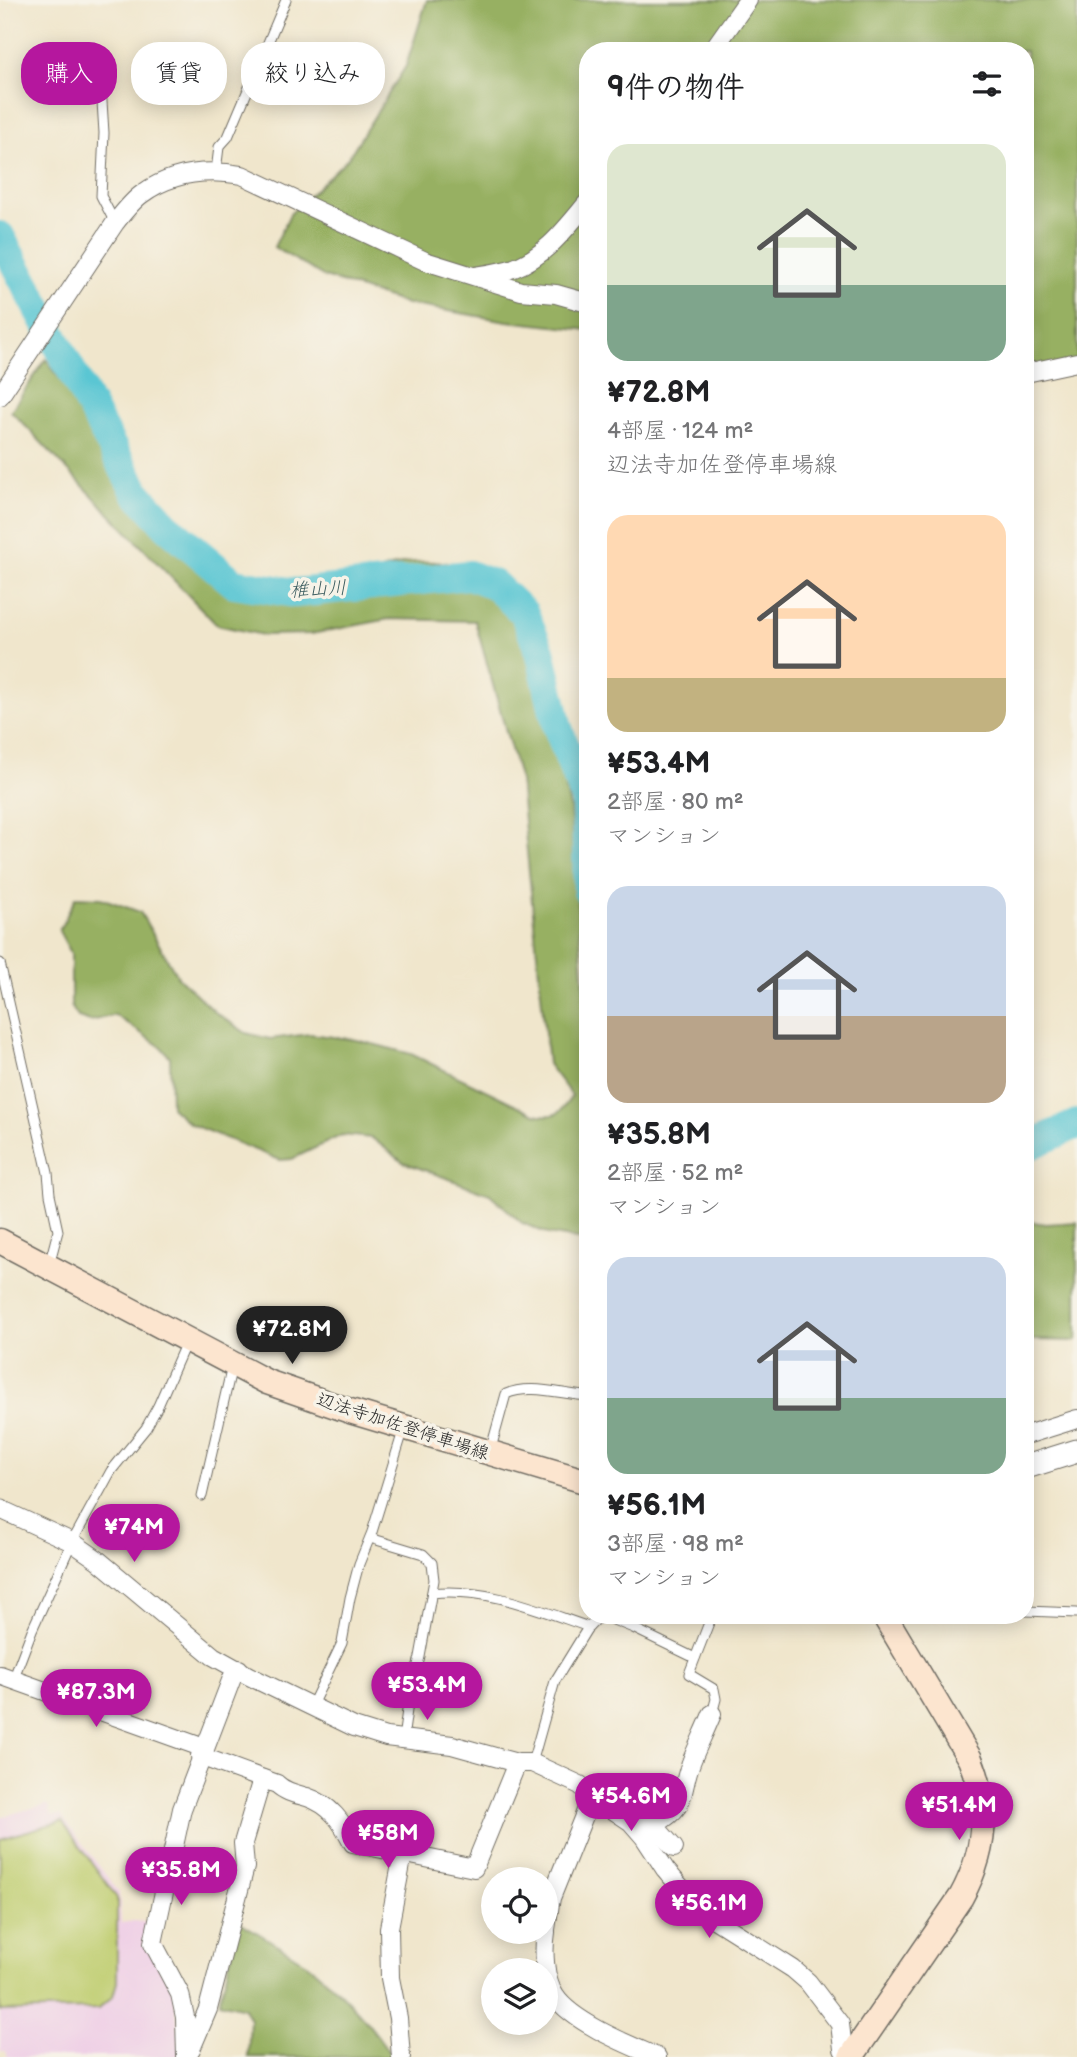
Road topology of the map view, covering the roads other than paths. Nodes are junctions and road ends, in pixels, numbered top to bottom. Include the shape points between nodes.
1 (286, 0) edge
2 (748, 0) edge
3 (718, 42) edge
4 (102, 105) edge
5 (216, 171) junction
6 (579, 213) edge
7 (115, 223) junction
8 (473, 277) junction
9 (579, 300) edge
10 (1077, 362) edge
11 (1034, 371) edge
12 (0, 396) edge
13 (0, 963) edge
14 (0, 1241) edge
15 (49, 1266) junction
16 (187, 1340) junction
17 (232, 1365) junction
18 (579, 1395) edge
19 (1077, 1419) edge
20 (405, 1427) junction
21 (1034, 1432) edge
22 (1077, 1451) edge
23 (489, 1454) junction
24 (1034, 1464) edge
25 (579, 1479) edge
26 (202, 1496) dead end
27 (0, 1509) edge
28 (370, 1538) junction
29 (72, 1542) junction
30 (432, 1593) junction
31 (1034, 1611) edge
32 (1077, 1613) edge
33 (579, 1624) edge
34 (580, 1624) edge
35 (592, 1624) edge
36 (623, 1624) edge
37 (708, 1624) edge
38 (889, 1624) edge
39 (589, 1627) junction
40 (695, 1658) junction
41 (239, 1670) junction
42 (7, 1677) edge
43 (312, 1705) junction
44 (712, 1714) joint
45 (403, 1739) junction
46 (202, 1752) junction
47 (525, 1763) junction
48 (262, 1779) junction
49 (592, 1796) junction
50 (654, 1825) junction
51 (674, 1848) dead end
52 (403, 1854) junction
53 (558, 1881) edge
54 (546, 1944) edge
55 (186, 2055) edge
56 (401, 2057) edge
57 (657, 2057) edge
58 (849, 2057) edge

1 - 5 lane via 228,137 219,148
2 - 3 street
4 - 7 lane via 101,196
5 - 7 street via 192,173 157,185
5 - 8 street via 242,175 425,261
6 - 8 street via 553,243 529,261
7 - 12 street
8 - 9 street
10 - 11 street
13 - 15 lane via 58,1231
14 - 15 main road, 辺法寺加佐登停車場線
15 - 16 main road, 辺法寺加佐登停車場線
16 - 17 main road, 辺法寺加佐登停車場線
16 - 29 lane via 146,1428 111,1471
17 - 20 main road, 辺法寺加佐登停車場線 via 267,1382
17 - 26 lane
18 - 23 lane via 518,1390 506,1394
19 - 21 street
20 - 23 main road, 辺法寺加佐登停車場線
20 - 28 lane
22 - 24 street
23 - 25 main road, 辺法寺加佐登停車場線
27 - 29 street
28 - 30 lane via 429,1558 435,1569
28 - 43 lane via 359,1564 342,1643
29 - 41 street via 213,1656
29 - 42 lane
30 - 33 lane via 526,1605
30 - 45 lane
31 - 32 lane
34 - 39 lane
35 - 39 lane
36 - 40 lane
37 - 40 lane
38 - 58 main road via 970,1759 978,1782 984,1834 973,1876 961,1897
39 - 47 lane via 555,1681
40 - 44 lane via 689,1674 714,1689
41 - 43 street
41 - 46 street
42 - 46 street
43 - 45 street via 361,1729
44 - 50 street via 690,1765 683,1797 674,1811
45 - 47 street via 453,1745
46 - 48 street
46 - 55 street via 181,1809 153,1943 180,1994
47 - 49 street via 580,1785
47 - 52 street via 474,1868
48 - 52 street via 325,1805 340,1819 353,1843
48 - 55 street via 243,1843 245,1867 208,2009
49 - 50 street via 607,1795
49 - 53 street
49 - 58 street via 631,1822 700,1910 808,1982 840,2024 843,2049
50 - 51 street
52 - 56 street via 389,1928 390,1978
54 - 57 street via 547,1979 555,1997 593,2027

